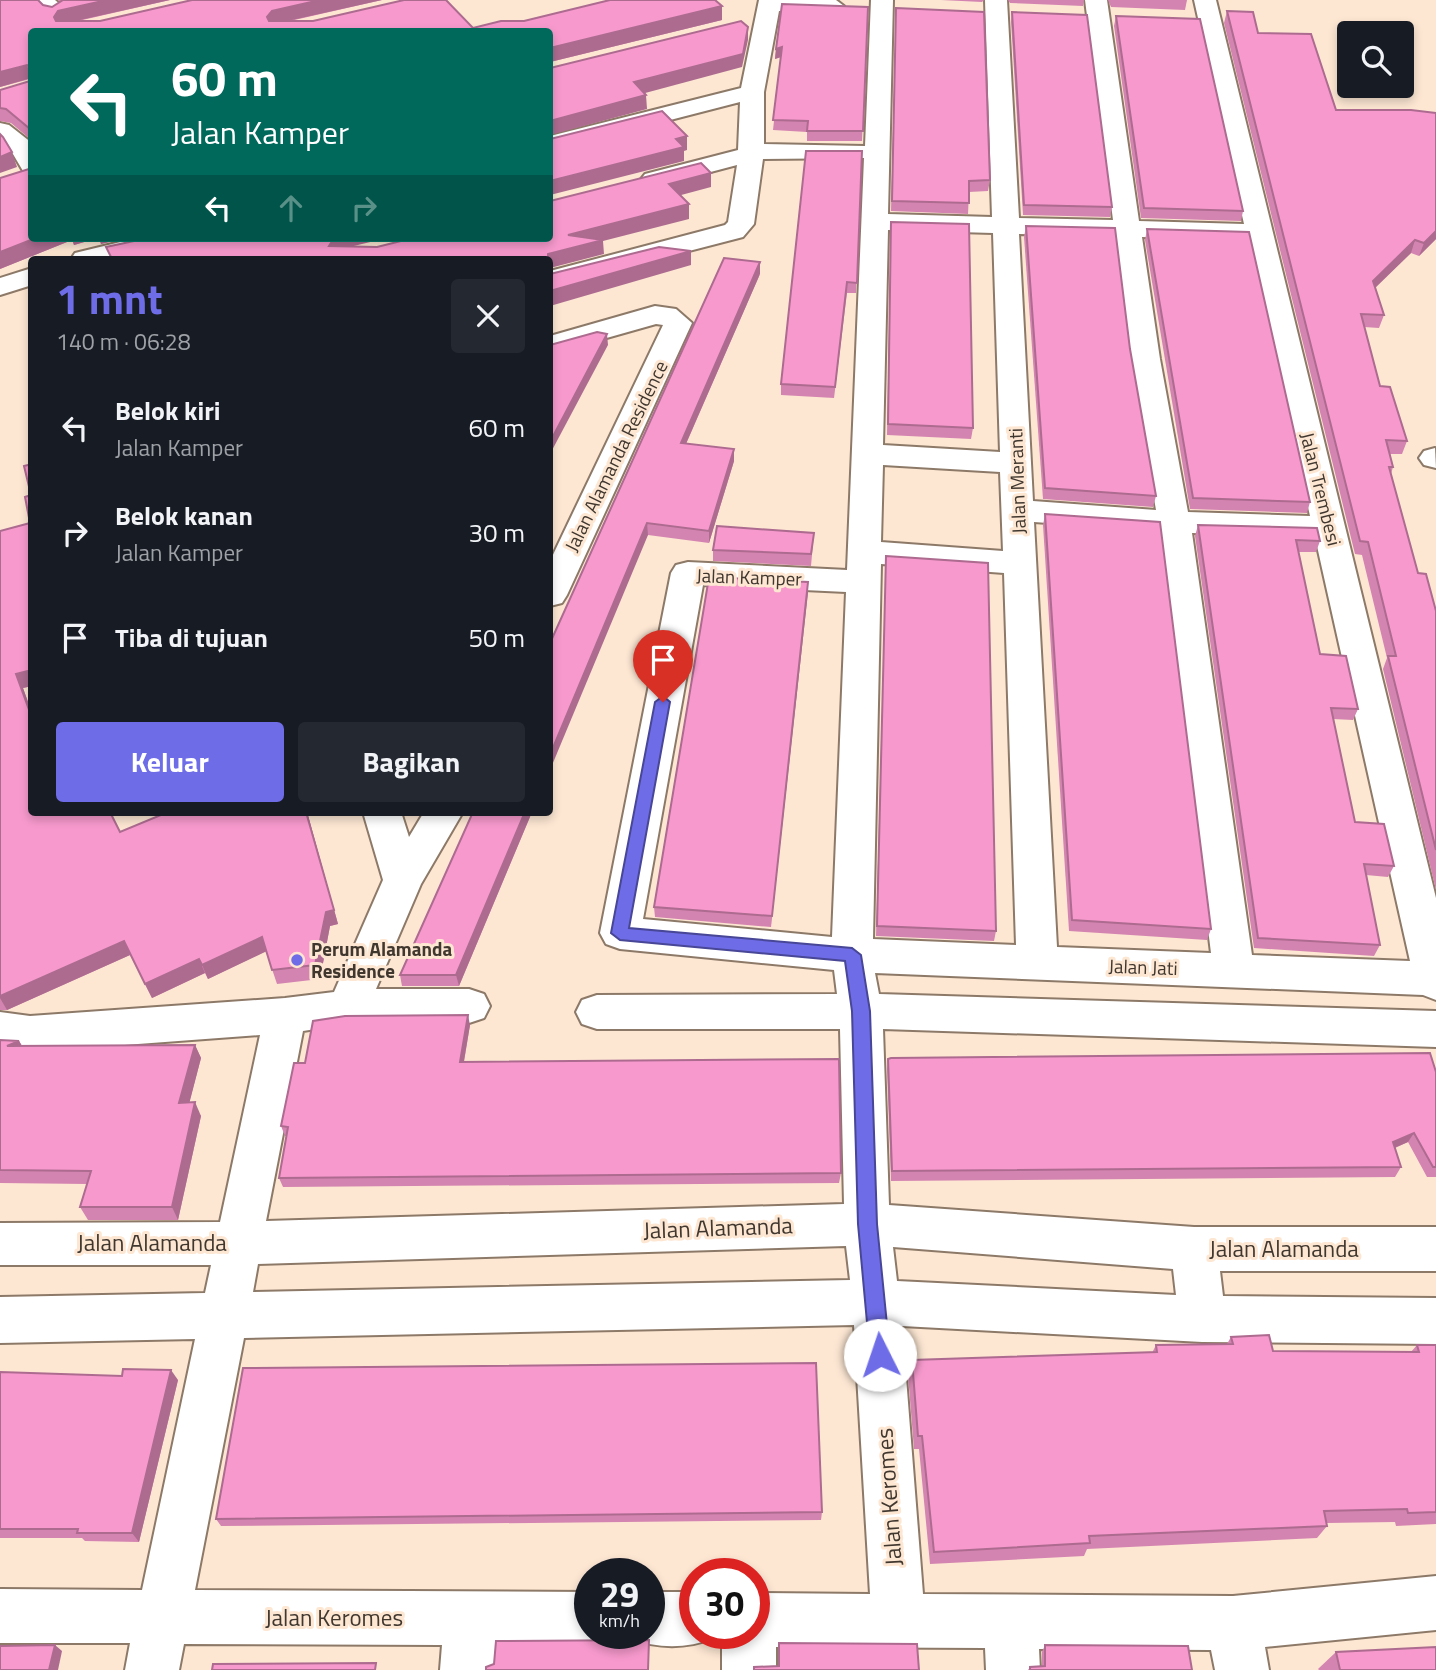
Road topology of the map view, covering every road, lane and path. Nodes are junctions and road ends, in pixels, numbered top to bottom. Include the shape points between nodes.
1 (877, 6) edge
2 (769, 7) edge
3 (997, 9) edge
4 (1098, 12) edge
5 (1199, 13) edge
6 (741, 24) edge
7 (752, 92) junction
8 (553, 142) edge
9 (876, 152) junction
10 (751, 153) junction
11 (630, 186) edge
12 (874, 222) junction
13 (1006, 225) junction
14 (1129, 228) junction
15 (1258, 232) junction
16 (153, 242) edge
17 (97, 256) edge
18 (28, 277) edge
19 (553, 278) edge
20 (1, 284) edge
21 (553, 344) edge
22 (867, 454) junction
23 (1017, 463) junction
24 (1018, 510) junction
25 (1174, 522) junction
26 (1330, 527) junction
27 (1020, 563) junction
28 (864, 567) junction
29 (553, 589) edge
30 (383, 816) edge
31 (442, 816) edge
32 (403, 880) junction
33 (852, 955) junction
34 (1037, 962) junction
35 (1234, 971) junction
36 (1435, 981) edge
37 (469, 1006) dead end
38 (348, 1007) junction
39 (861, 1011) junction
40 (597, 1012) dead end
41 (285, 1016) junction
42 (1436, 1029) edge
43 (0, 1030) edge
44 (867, 1224) junction
45 (239, 1243) junction
46 (0, 1244) edge
47 (1195, 1249) junction
48 (1436, 1249) edge
49 (876, 1302) junction
50 (224, 1316) junction
51 (1202, 1319) junction
52 (0, 1320) edge
53 (1436, 1321) edge
54 (1436, 1603) edge
55 (0, 1616) edge
56 (163, 1617) junction
57 (472, 1618) junction
58 (574, 1619) edge
59 (770, 1620) edge
60 (898, 1621) junction
61 (1011, 1646) edge
62 (1237, 1647) edge
63 (749, 1649) edge
64 (152, 1670) edge
65 (467, 1670) edge
66 (749, 1670) edge

1 - 2 street
1 - 9 street, Jalan Keromes
2 - 6 street
2 - 7 street
3 - 13 street, Jalan Meranti
4 - 14 street
5 - 15 street, Jalan Trembesi
7 - 8 street
7 - 10 street
9 - 10 street
9 - 12 street, Jalan Keromes
10 - 11 street
10 - 19 street via 741,224 734,231
12 - 13 street
12 - 22 street, Jalan Keromes
13 - 14 street
13 - 23 street, Jalan Meranti
14 - 15 street
14 - 25 street via 1145,359
15 - 26 street, Jalan Trembesi
16 - 17 street
18 - 20 street
21 - 29 street, Jalan Alamanda Residence via 655,315 678,323
22 - 23 street
22 - 28 street, Jalan Keromes
23 - 24 street, Jalan Meranti
24 - 25 street
24 - 27 street, Jalan Meranti
25 - 26 street
25 - 35 street
26 - 36 street, Jalan Trembesi
27 - 28 street
27 - 34 street, Jalan Meranti
28 - 33 street, Jalan Keromes
28 - 33 street, Jalan Kamper via 688,573 620,933
30 - 32 street
31 - 32 street
32 - 38 street
33 - 34 street, Jalan Jati
33 - 39 street, Jalan Keromes
34 - 35 street, Jalan Jati
35 - 36 street, Jalan Jati
37 - 38 street
38 - 41 street
39 - 40 street
39 - 42 street
39 - 44 street, Jalan Keromes
41 - 43 street via 30,1034
41 - 45 street
44 - 45 street, Jalan Alamanda
44 - 47 street, Jalan Alamanda
44 - 49 street, Jalan Keromes
45 - 46 street, Jalan Alamanda
45 - 50 street
47 - 48 street, Jalan Alamanda
47 - 51 street
49 - 50 street
49 - 51 street
49 - 60 street, Jalan Keromes
50 - 52 street
50 - 56 street
51 - 53 street
54 - 62 street
55 - 56 street, Jalan Keromes
56 - 57 street, Jalan Keromes
56 - 64 street
57 - 58 street, Jalan Keromes
57 - 65 street
59 - 60 street
60 - 61 street
61 - 62 street
63 - 66 street

